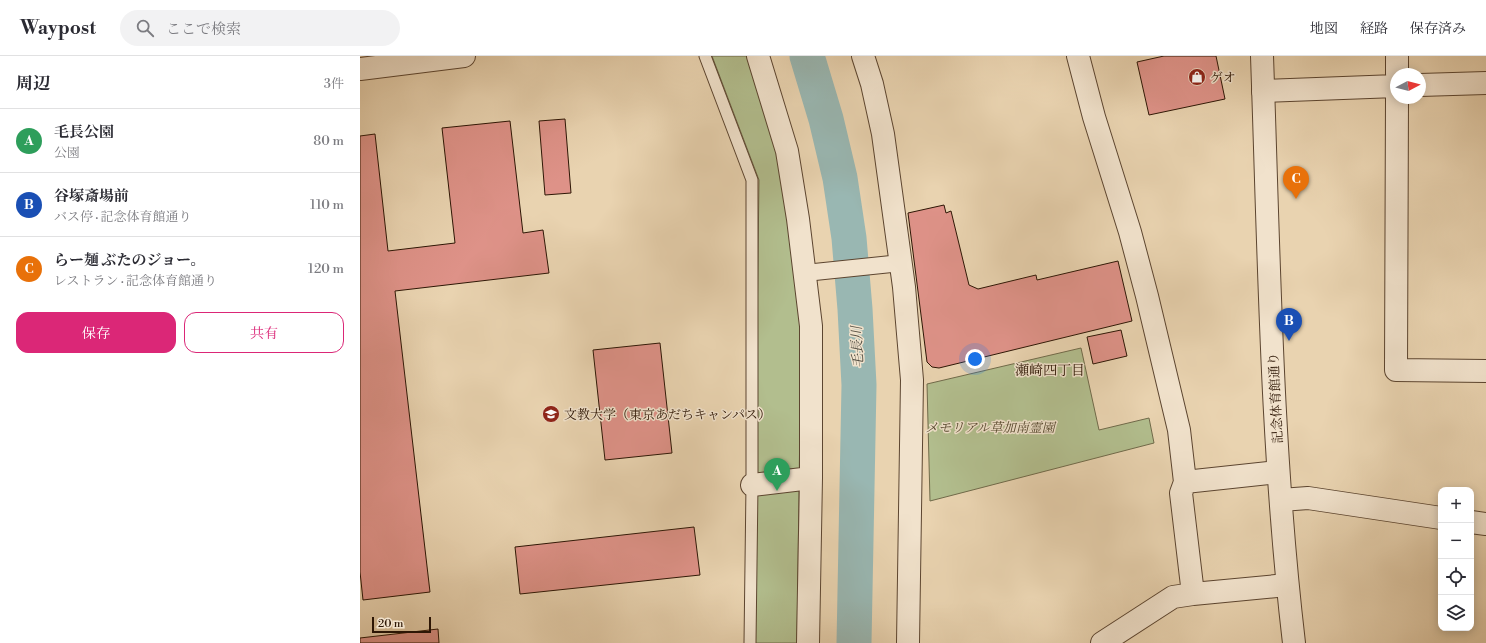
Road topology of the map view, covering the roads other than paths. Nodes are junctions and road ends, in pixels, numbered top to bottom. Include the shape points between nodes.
1 (464, 56) edge
2 (705, 56) edge
3 (758, 56) edge
4 (863, 56) edge
5 (1078, 56) edge
6 (1262, 56) edge
7 (1398, 56) edge
8 (1397, 68) edge
9 (360, 69) edge
10 (1486, 83) edge
11 (1426, 85) edge
12 (1390, 86) edge
13 (1263, 91) junction
14 (1397, 104) edge
15 (897, 263) junction
16 (812, 272) junction
17 (1486, 371) edge
18 (1278, 472) junction
19 (811, 478) junction
20 (1185, 482) junction
21 (752, 485) junction
22 (1280, 500) junction
23 (1438, 518) edge
24 (1474, 522) edge
25 (1486, 524) edge
26 (1287, 585) junction
27 (1193, 594) junction
28 (750, 643) edge
29 (808, 643) edge
30 (908, 643) edge
31 (1102, 643) edge
32 (1294, 643) edge

1 - 9 street
2 - 21 lane via 752,180
3 - 16 street via 787,151 798,219
4 - 15 street via 883,134
5 - 20 street via 1147,296 1179,430
6 - 13 street, 記念体育館通り
7 - 8 street
10 - 11 street
12 - 13 street
13 - 18 street, 記念体育館通り
14 - 17 street via 1396,370
15 - 16 street
15 - 30 street via 912,380
16 - 19 street
18 - 20 street
18 - 22 street, 記念体育館通り
19 - 21 street
19 - 29 street
20 - 27 street via 1181,493
21 - 28 lane
22 - 23 street via 1308,498
22 - 26 street, 記念体育館通り
24 - 25 street
26 - 27 street
26 - 32 street, 記念体育館通り
27 - 31 street via 1173,597

